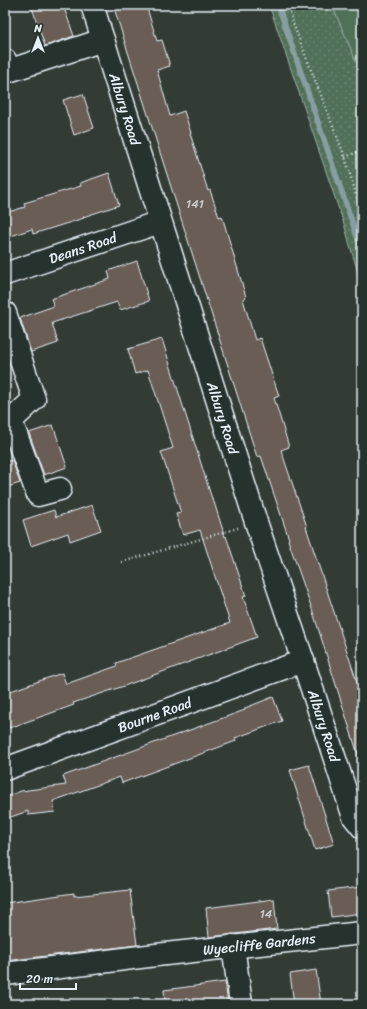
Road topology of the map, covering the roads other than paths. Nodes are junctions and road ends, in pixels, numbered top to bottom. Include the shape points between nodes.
1 (92, 5) edge
2 (103, 40) junction
3 (5, 60) edge
4 (160, 222) junction
5 (5, 274) edge
6 (5, 313) edge
7 (60, 489) dead end
8 (303, 661) junction
9 (5, 768) edge
10 (362, 827) edge
11 (362, 932) edge
12 (233, 946) junction
13 (5, 974) edge
14 (241, 1004) edge

1 - 2 street, Albury Road
2 - 3 street via 8,71
2 - 4 street, Albury Road
4 - 5 street, Deans Road
4 - 8 street, Albury Road
6 - 7 street via 34,399 11,421 38,495
8 - 9 street, Bourne Road
8 - 10 street, Albury Road via 354,817
11 - 12 street, Wyecliffe Gardens
12 - 13 street, Wyecliffe Gardens
12 - 14 street

